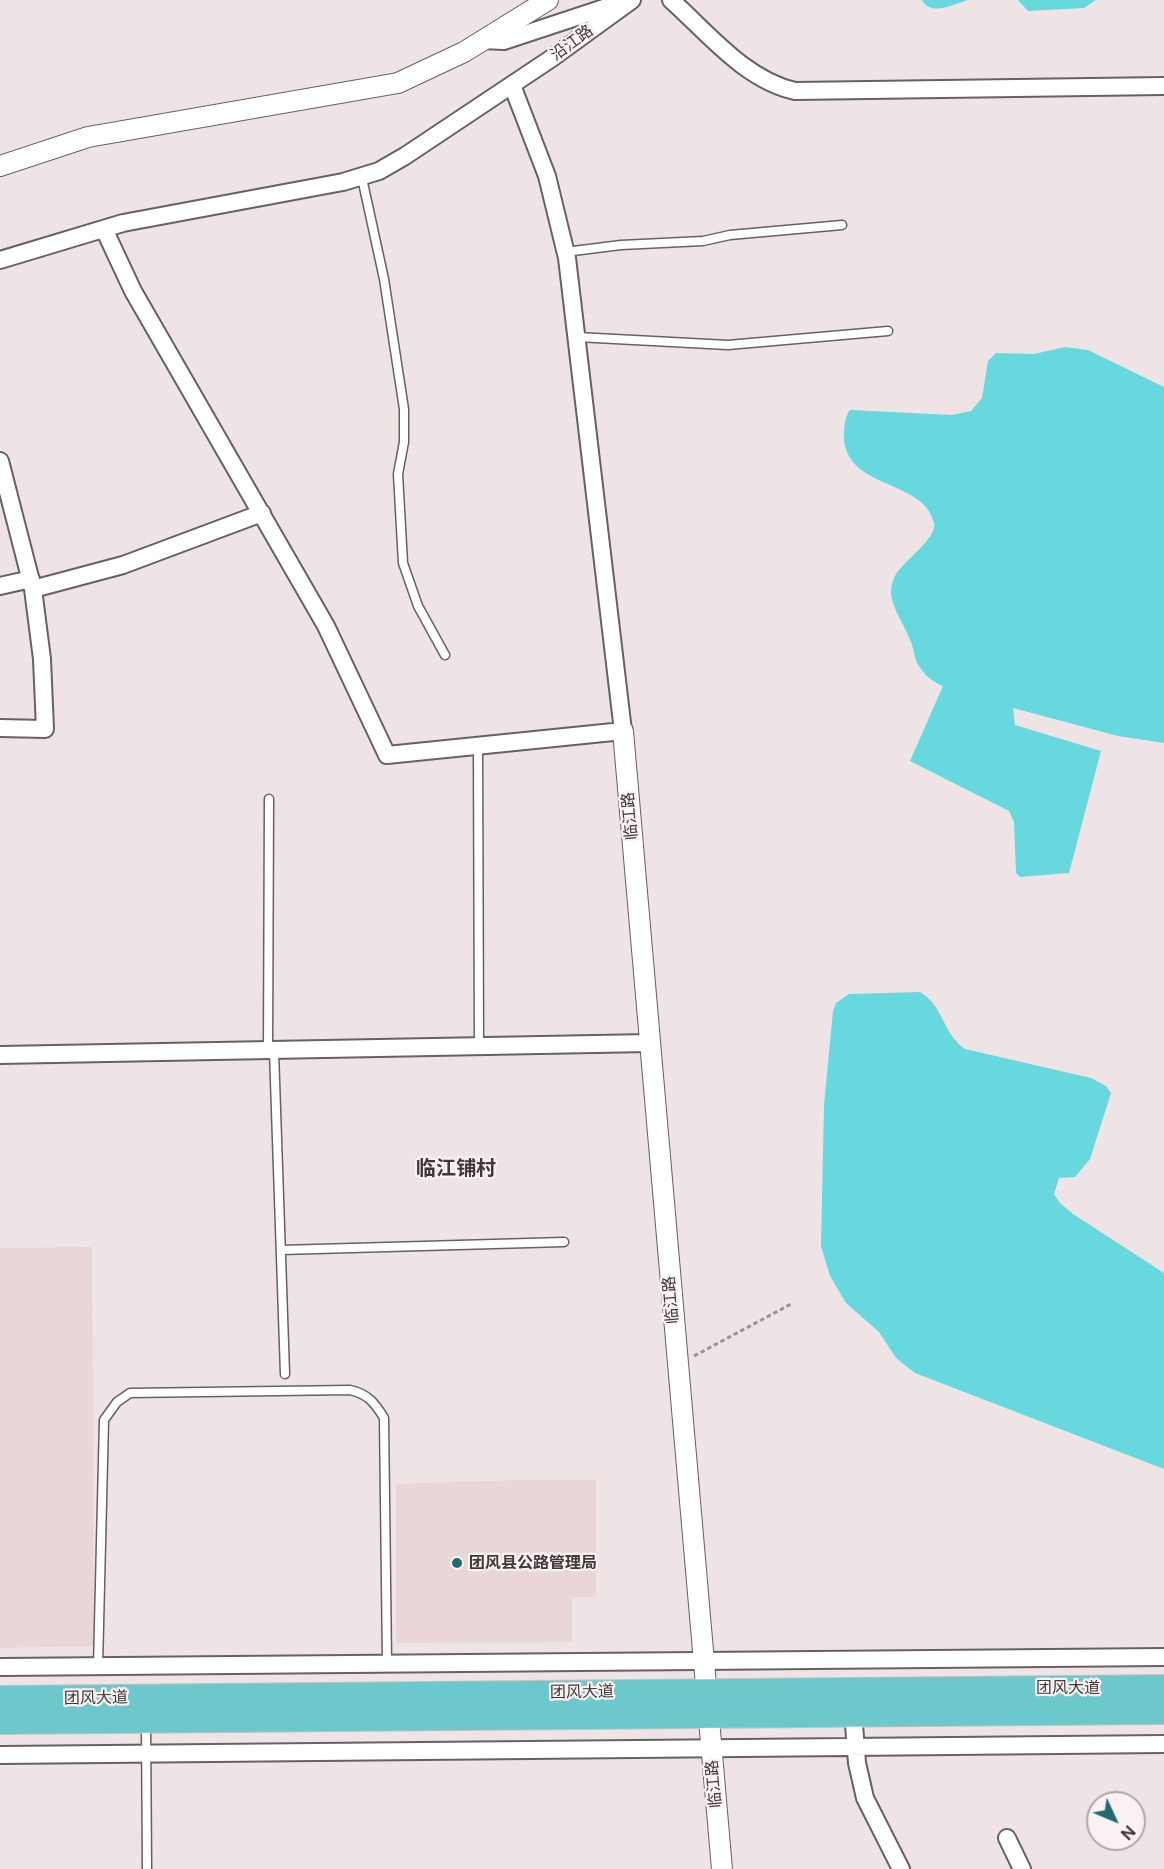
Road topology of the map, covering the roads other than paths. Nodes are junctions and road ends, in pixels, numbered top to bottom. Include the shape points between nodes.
1 (548, 0) edge
2 (630, 0) edge
3 (671, 0) edge
4 (483, 40) junction
5 (512, 84) junction
6 (1164, 86) edge
7 (0, 166) edge
8 (362, 178) junction
9 (842, 225) dead end
10 (104, 229) junction
11 (565, 252) junction
12 (0, 260) edge
13 (888, 331) dead end
14 (577, 337) junction
15 (0, 461) edge
16 (262, 513) junction
17 (32, 584) junction
18 (0, 586) edge
19 (445, 655) dead end
20 (0, 728) edge
21 (623, 731) junction
22 (478, 746) junction
23 (269, 799) dead end
24 (649, 1043) junction
25 (479, 1048) junction
26 (271, 1051) junction
27 (0, 1055) edge
28 (564, 1242) dead end
29 (281, 1250) junction
30 (285, 1374) dead end
31 (1164, 1657) edge
32 (704, 1660) junction
33 (387, 1663) junction
34 (99, 1666) junction
35 (0, 1667) edge
36 (1164, 1688) edge
37 (0, 1699) edge
38 (707, 1702) junction
39 (1164, 1711) edge
40 (853, 1712) junction
41 (146, 1719) junction
42 (0, 1721) edge
43 (1164, 1744) edge
44 (855, 1746) junction
45 (711, 1747) junction
46 (146, 1753) junction
47 (0, 1755) edge
48 (1007, 1838) dead end
49 (147, 1869) edge
50 (722, 1869) edge
51 (901, 1869) edge
52 (1023, 1869) edge

1 - 4 street
2 - 4 street via 504,41
2 - 5 street, 沿江路
3 - 6 street via 752,73 795,91
4 - 7 street via 398,84 88,136
5 - 8 street, 沿江路 via 405,156
5 - 11 street via 547,176
8 - 10 street, 沿江路
8 - 19 lane via 384,279 404,409 404,442 398,474 403,563 415,599
9 - 11 lane
10 - 12 street, 沿江路
10 - 16 street via 133,291
11 - 14 street
13 - 14 lane via 728,345
14 - 21 street
15 - 17 street
16 - 17 street via 123,565
16 - 22 street via 326,626 387,755
17 - 18 street
17 - 20 street via 42,659 45,729
21 - 22 street
21 - 24 street, 临江路
22 - 25 lane
23 - 26 lane
24 - 25 street
24 - 32 street, 临江路
25 - 26 street
26 - 27 street
26 - 29 lane
28 - 29 lane
29 - 30 lane
31 - 32 street
32 - 33 street
32 - 38 street, 临江路
33 - 34 street
33 - 34 lane via 384,1418 362,1393 350,1390 130,1393 117,1402 104,1420
34 - 35 street
36 - 38 main road, 团风大道
37 - 38 main road, 团风大道
38 - 40 main road, 团风大道
38 - 41 main road, 团风大道
38 - 45 street, 临江路
39 - 40 main road, 团风大道
40 - 44 street
41 - 42 main road, 团风大道
41 - 46 lane
43 - 44 street
44 - 45 street
44 - 51 street via 865,1797
45 - 46 street
45 - 50 street, 临江路
46 - 47 street
46 - 49 lane
48 - 52 street

